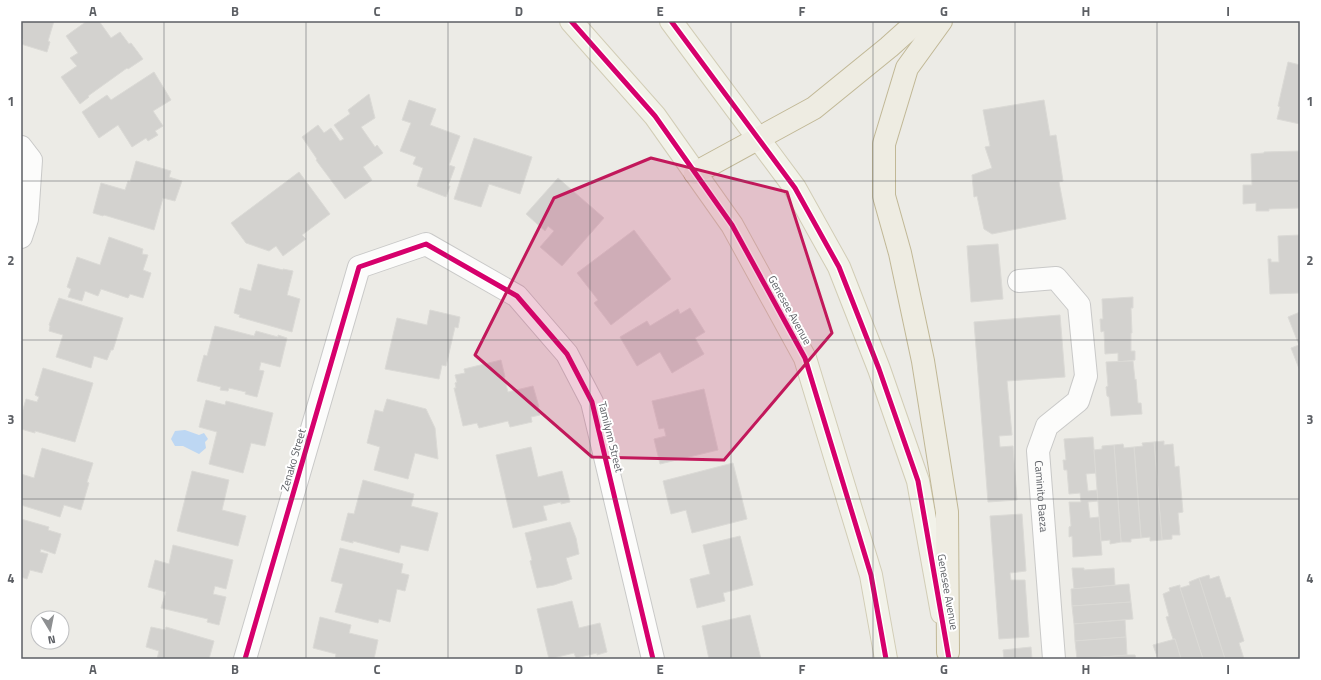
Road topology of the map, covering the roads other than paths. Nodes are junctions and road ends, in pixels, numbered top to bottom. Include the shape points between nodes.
1 (572, 21) edge
2 (671, 21) edge
3 (918, 21) edge
4 (941, 21) edge
5 (758, 139) junction
6 (21, 147) edge
7 (695, 173) junction
8 (24, 228) edge
9 (359, 267) joint
10 (1019, 281) dead end
11 (949, 656) edge
12 (245, 659) edge
13 (653, 659) edge
14 (886, 659) edge
15 (1054, 659) edge

1 - 7 main road, Genesee Avenue via 655,116
2 - 5 main road, Genesee Avenue
3 - 5 highway via 814,108
4 - 11 highway via 907,68 884,144 884,196 900,253 923,361 947,512
5 - 7 highway
5 - 11 main road, Genesee Avenue via 795,188 839,268 878,370 918,481
6 - 8 street via 30,160
7 - 14 main road, Genesee Avenue via 732,225 805,358 871,575
9 - 12 street, Zenako Street
9 - 13 street, Tamilynn Street via 426,244 517,296 567,354 592,402
10 - 15 street, Caminito Baeza via 1056,278 1079,305 1086,376 1078,402 1047,426 1038,451

